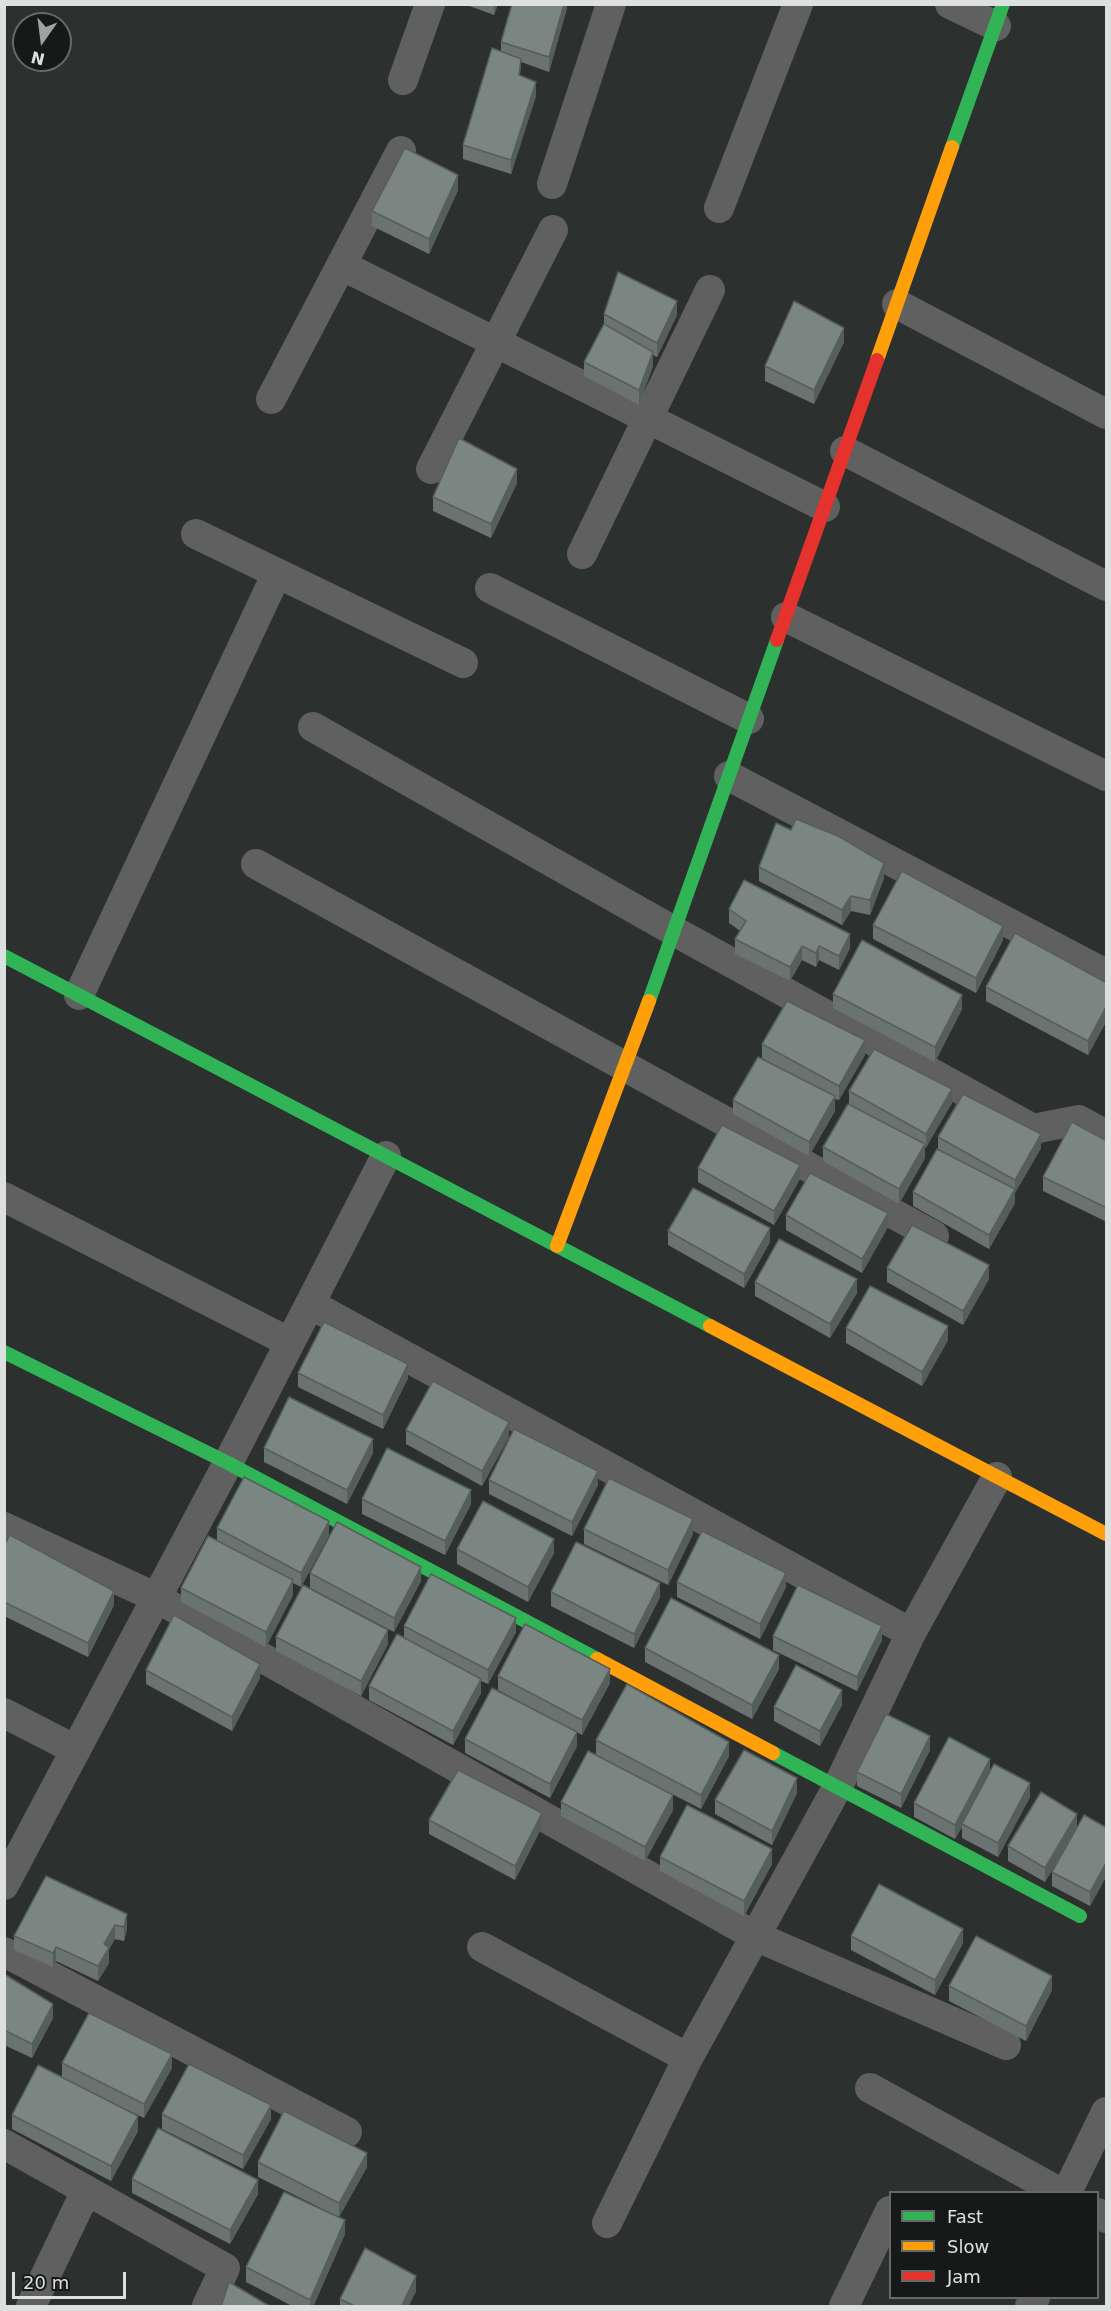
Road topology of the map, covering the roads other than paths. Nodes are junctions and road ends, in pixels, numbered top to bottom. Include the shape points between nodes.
1 (430, 4) edge
2 (611, 4) edge
3 (798, 4) edge
4 (950, 4) edge
5 (1000, 15) edge
6 (403, 80) dead end
7 (401, 150) edge
8 (552, 184) dead end
9 (719, 208) dead end
10 (553, 230) dead end
11 (341, 265) junction
12 (710, 290) dead end
13 (897, 304) junction
14 (496, 342) junction
15 (271, 399) dead end
16 (1107, 414) edge
17 (648, 417) junction
18 (845, 451) junction
19 (431, 469) dead end
20 (825, 507) junction
21 (196, 534) dead end
22 (582, 554) dead end
23 (277, 573) junction
24 (1107, 586) edge
25 (490, 588) dead end
26 (786, 617) junction
27 (463, 663) dead end
28 (749, 719) junction
29 (313, 728) dead end
30 (729, 776) junction
31 (1107, 776) edge
32 (256, 864) dead end
33 (674, 931) junction
34 (4, 956) edge
35 (1107, 974) edge
36 (79, 995) junction
37 (625, 1068) junction
38 (1107, 1135) edge
39 (386, 1156) junction
40 (4, 1197) edge
41 (934, 1236) edge
42 (557, 1246) junction
43 (310, 1304) junction
44 (289, 1342) junction
45 (4, 1352) edge
46 (228, 1463) junction
47 (997, 1477) junction
48 (4, 1527) edge
49 (1107, 1534) edge
50 (155, 1598) junction
51 (911, 1634) junction
52 (4, 1713) edge
53 (76, 1750) junction
54 (838, 1786) junction
55 (4, 1885) edge
56 (1080, 1916) dead end
57 (756, 1936) junction
58 (482, 1947) dead end
59 (4, 1952) edge
60 (1006, 2045) dead end
61 (688, 2058) junction
62 (870, 2088) dead end
63 (1107, 2112) edge
64 (347, 2132) dead end
65 (4, 2144) edge
66 (86, 2191) junction
67 (1055, 2191) edge
68 (1068, 2191) edge
69 (889, 2215) edge
70 (607, 2223) dead end
71 (31, 2307) edge
72 (207, 2307) edge
73 (844, 2307) edge

1 - 6 street
2 - 8 street
3 - 9 street
4 - 5 street
5 - 13 street
7 - 11 street
10 - 14 street
11 - 14 street
11 - 15 street
12 - 17 street
13 - 16 street
13 - 18 street
14 - 17 street
14 - 19 street
17 - 20 street
17 - 22 street
18 - 20 street
18 - 24 street
20 - 26 street
21 - 23 street
23 - 27 street
23 - 36 street
25 - 28 street
26 - 28 street
26 - 31 street
28 - 30 street
29 - 33 street
30 - 33 street
30 - 35 street
32 - 37 street
33 - 37 street
33 - 38 street via 1033,1129 1079,1120
34 - 36 street
36 - 39 street
37 - 41 street
37 - 42 street
39 - 42 street
39 - 43 street
40 - 44 street
42 - 47 street
43 - 44 street
43 - 51 street
44 - 46 street
45 - 46 street
46 - 50 street
46 - 54 street
47 - 49 street
47 - 51 street
48 - 50 street
50 - 53 street
50 - 57 street
51 - 54 street
52 - 53 street
53 - 55 street
54 - 56 street
54 - 57 street
57 - 60 street
57 - 61 street
58 - 61 street
59 - 64 street
61 - 70 street
62 - 67 street
63 - 68 street
65 - 66 street
66 - 71 street
66 - 72 street via 225,2268
69 - 73 street

